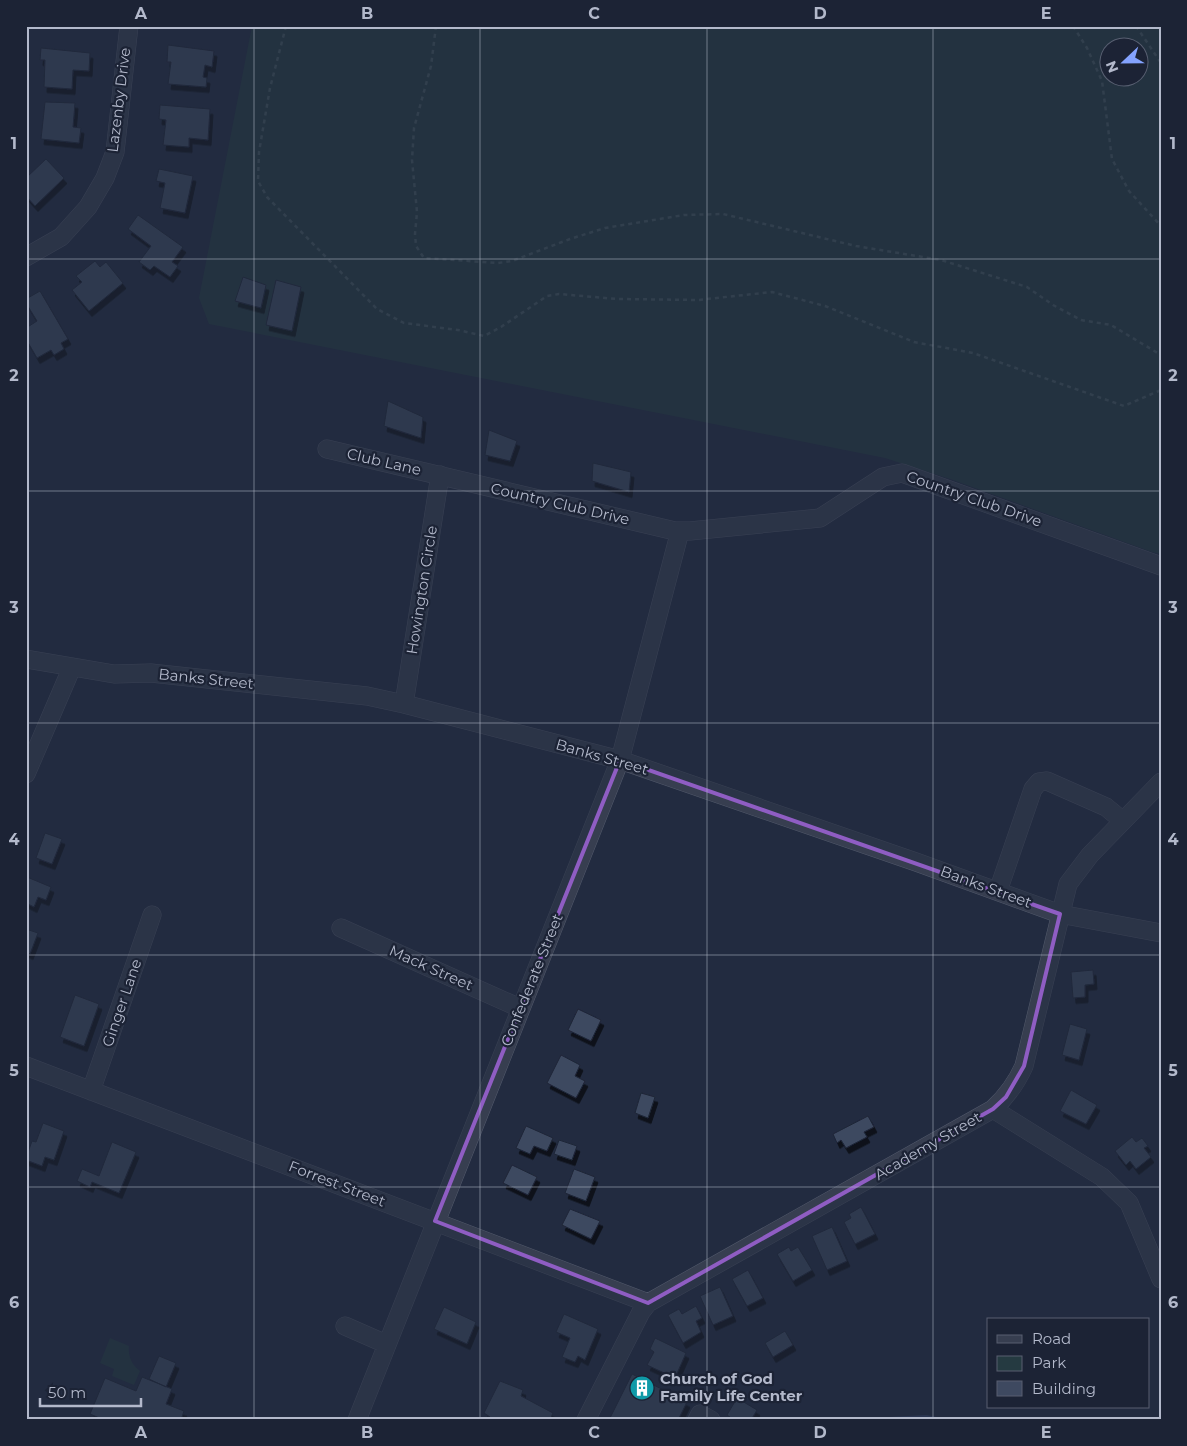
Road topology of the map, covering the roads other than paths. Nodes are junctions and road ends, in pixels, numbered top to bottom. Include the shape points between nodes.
1 (129, 26) edge
2 (26, 257) edge
3 (327, 448) dead end
4 (440, 475) junction
5 (680, 531) junction
6 (1161, 566) edge
7 (26, 659) edge
8 (72, 667) junction
9 (404, 704) junction
10 (620, 760) junction
11 (26, 774) edge
12 (1161, 782) edge
13 (1123, 821) junction
14 (998, 892) junction
15 (1060, 914) junction
16 (152, 915) dead end
17 (341, 928) dead end
18 (1161, 933) edge
19 (520, 1008) junction
20 (26, 1066) edge
21 (91, 1091) junction
22 (993, 1109) junction
23 (435, 1221) junction
24 (1161, 1279) edge
25 (648, 1303) junction
26 (345, 1326) dead end
27 (386, 1344) junction
28 (356, 1420) edge
29 (586, 1420) edge

1 - 2 street, Lazenby Drive via 114,152 105,178 88,207 61,236
3 - 4 street, Club Lane
4 - 5 street, Country Club Drive
4 - 9 street, Howington Circle
5 - 6 street, Country Club Drive via 820,518 883,476 902,473
5 - 10 street, Confederate Street
7 - 8 street, Banks Street
8 - 9 street, Banks Street via 114,674 151,673 367,696
8 - 11 street
9 - 10 street, Banks Street
10 - 14 street, Banks Street
10 - 19 street, Confederate Street
12 - 13 street, Academy Street
13 - 14 street via 1106,807 1047,781 1039,782 1032,789
13 - 15 street, Academy Street via 1068,884
14 - 15 street, Banks Street
15 - 18 street, Banks Street
15 - 22 street, Academy Street via 1024,1066 1014,1087
16 - 21 street, Ginger Lane
17 - 19 street, Mack Street
19 - 23 street, Confederate Street
20 - 21 street, Forrest Street
21 - 23 street, Forrest Street
22 - 24 street via 1102,1177 1129,1203
22 - 25 street, Academy Street
23 - 25 street, Forrest Street
23 - 27 street, Confederate Street
25 - 29 street, Academy Street
26 - 27 street
27 - 28 street, Confederate Street

